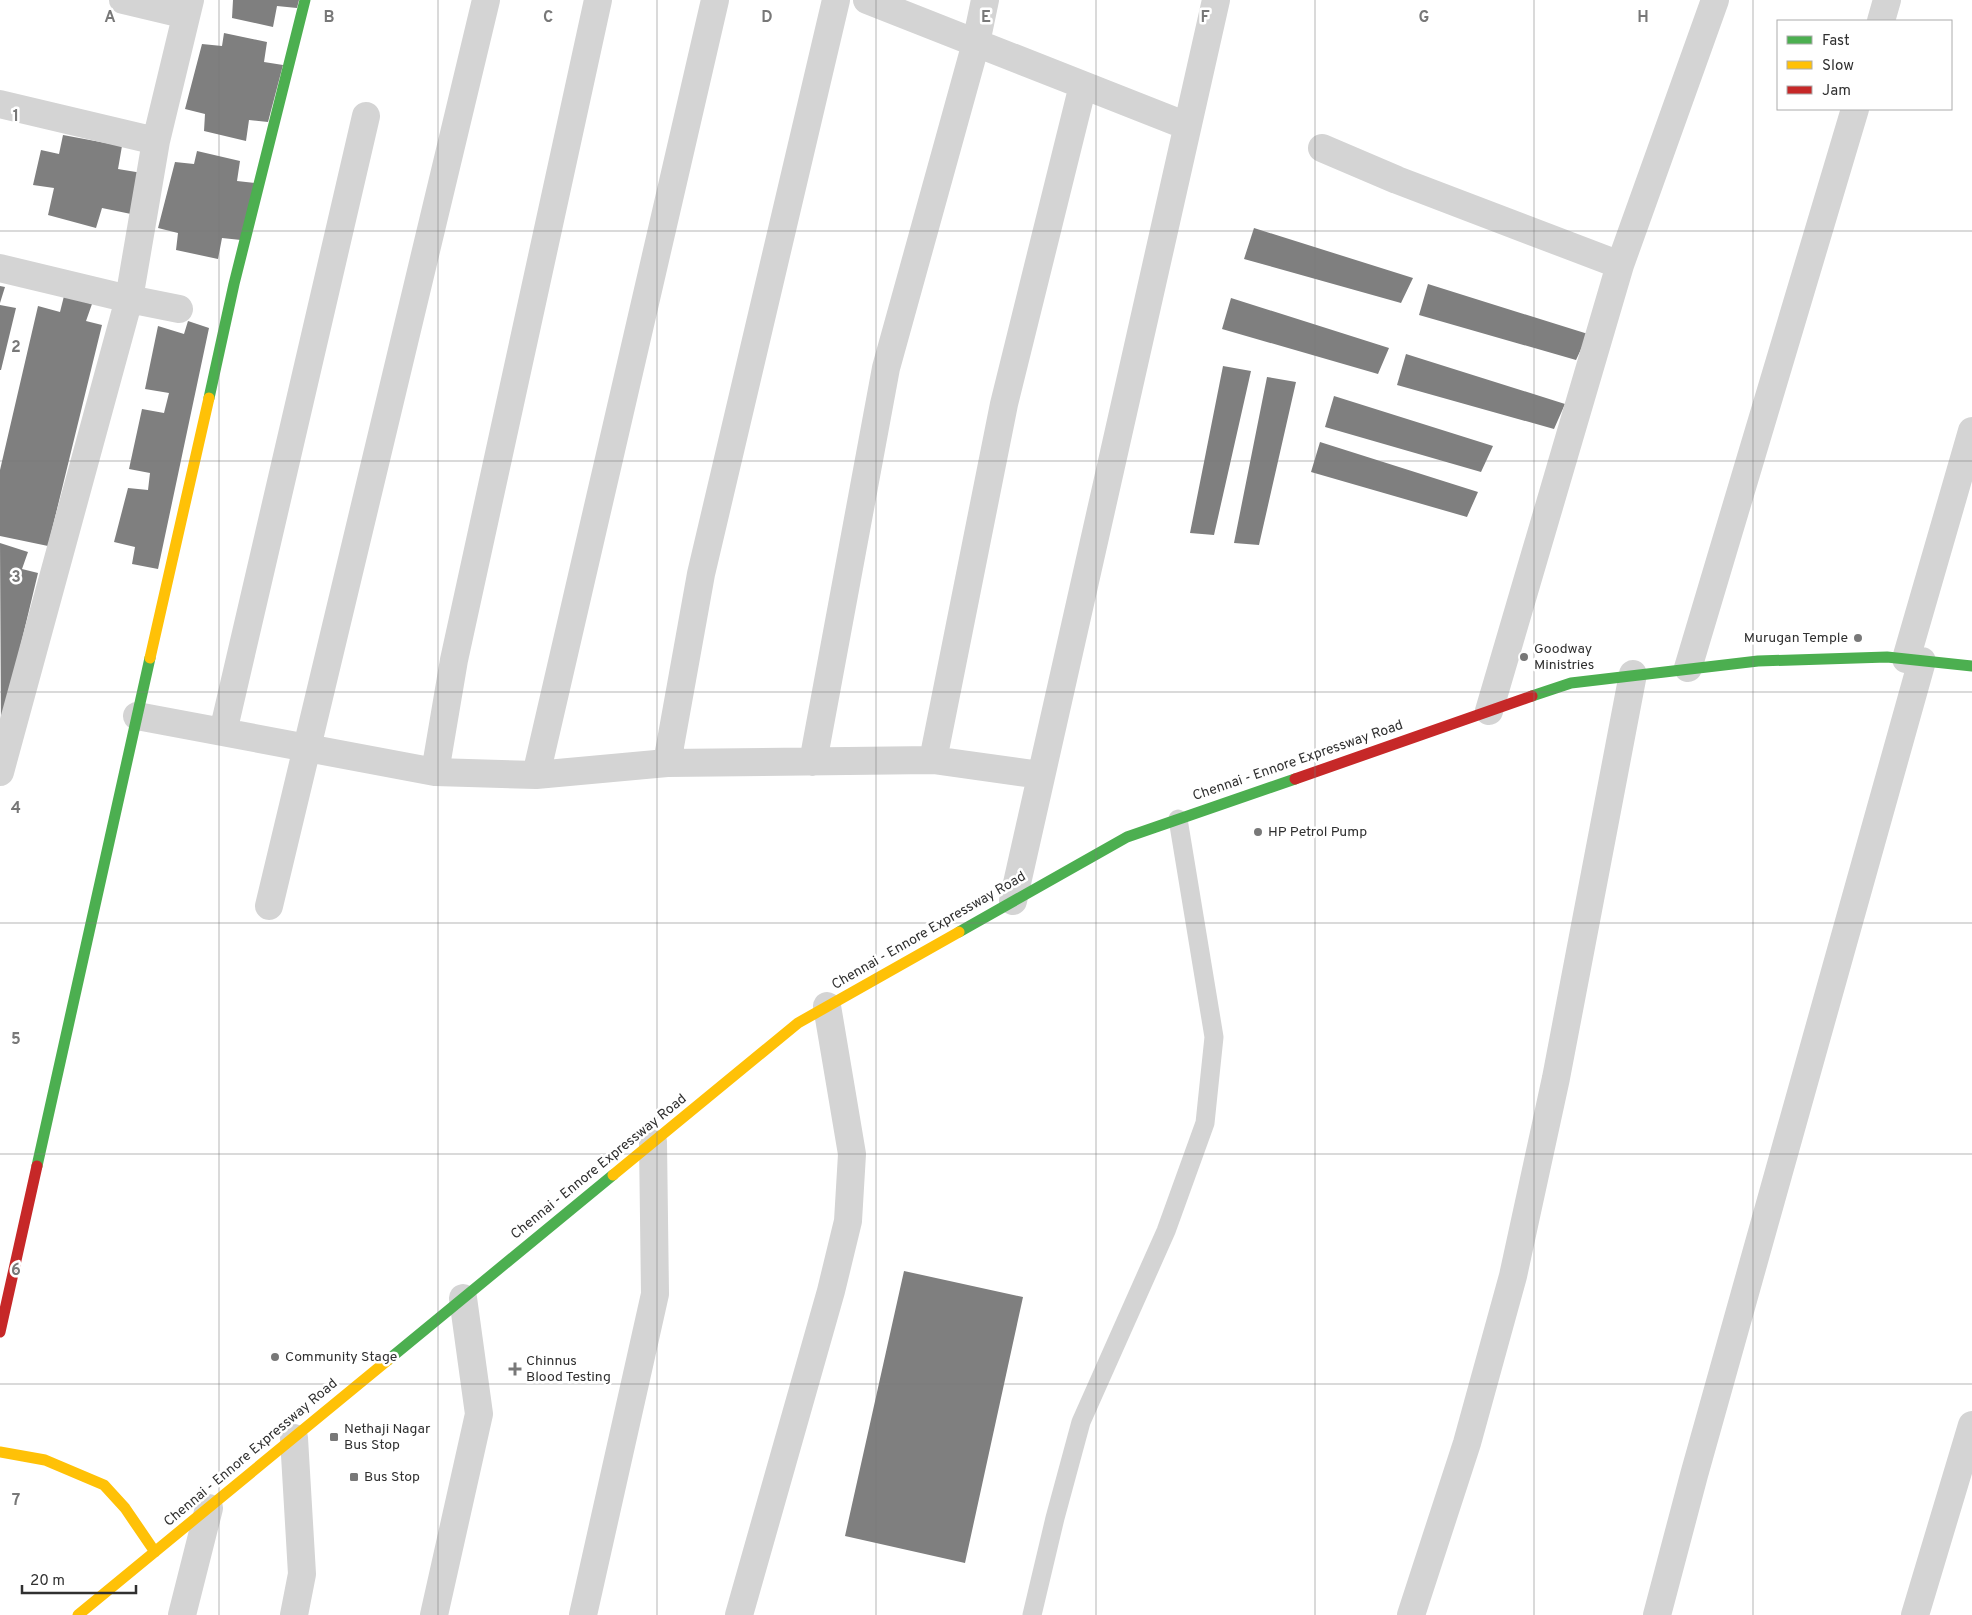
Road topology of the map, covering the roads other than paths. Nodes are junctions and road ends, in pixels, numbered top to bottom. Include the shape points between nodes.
1 (123, 0) edge
2 (305, 0) edge
3 (486, 0) edge
4 (598, 0) edge
5 (714, 0) edge
6 (836, 0) edge
7 (867, 0) edge
8 (985, 0) edge
9 (1216, 0) edge
10 (1715, 0) edge
11 (1887, 0) edge
12 (188, 7) edge
13 (1881, 20) edge
14 (976, 43) junction
15 (1083, 85) junction
16 (0, 104) edge
17 (1855, 110) edge
18 (366, 116) dead end
19 (1187, 126) junction
20 (156, 141) junction
21 (1322, 148) dead end
22 (1620, 265) junction
23 (0, 268) edge
24 (129, 299) junction
25 (179, 309) dead end
26 (1972, 432) edge
27 (1914, 660) junction
28 (1972, 666) edge
29 (1688, 668) junction
30 (1633, 674) junction
31 (1490, 710) junction
32 (136, 716) junction
33 (223, 732) junction
34 (307, 748) junction
35 (933, 760) junction
36 (813, 762) junction
37 (667, 763) junction
38 (0, 772) edge
39 (435, 772) junction
40 (536, 775) junction
41 (1041, 775) junction
42 (1178, 819) junction
43 (1012, 901) junction
44 (269, 906) dead end
45 (827, 1006) junction
46 (653, 1142) junction
47 (463, 1298) junction
48 (0, 1332) edge
49 (1972, 1425) edge
50 (294, 1438) junction
51 (0, 1452) edge
52 (208, 1508) junction
53 (155, 1552) junction
54 (78, 1615) edge
55 (182, 1615) edge
56 (294, 1615) edge
57 (434, 1615) edge
58 (583, 1615) edge
59 (739, 1615) edge
60 (1032, 1615) edge
61 (1412, 1615) edge
62 (1657, 1615) edge
63 (1915, 1615) edge

1 - 12 street
2 - 32 main road via 234,284
3 - 34 street
4 - 39 street via 454,660
5 - 40 street
6 - 37 street via 701,574
7 - 14 street
8 - 14 street
9 - 19 street
10 - 22 street
11 - 13 street
12 - 20 street
14 - 15 street
14 - 36 street via 886,368
15 - 19 street
15 - 35 street via 1004,404
16 - 20 street
17 - 29 street
18 - 33 street
19 - 41 street
20 - 24 street
21 - 22 street
22 - 31 street
23 - 24 street
24 - 25 street
24 - 38 street
26 - 27 street
27 - 28 main road, Chennai - Ennore Expressway Road
27 - 29 main road, Chennai - Ennore Expressway Road via 1887,657 1758,661
27 - 62 street
29 - 30 main road, Chennai - Ennore Expressway Road
30 - 31 main road, Chennai - Ennore Expressway Road via 1571,683
30 - 61 street via 1556,1078 1513,1276 1467,1443
31 - 42 main road, Chennai - Ennore Expressway Road
32 - 33 street
32 - 48 main road
33 - 34 street
34 - 39 street
34 - 44 street
35 - 36 street
35 - 41 street
36 - 37 street
37 - 40 street
39 - 40 street
41 - 43 street
42 - 43 main road, Chennai - Ennore Expressway Road via 1127,837
42 - 60 lane via 1214,1036 1205,1123 1166,1230 1082,1422
43 - 45 main road, Chennai - Ennore Expressway Road
45 - 46 main road, Chennai - Ennore Expressway Road via 798,1023
45 - 59 street via 852,1154 848,1221 832,1291
46 - 47 main road, Chennai - Ennore Expressway Road
46 - 58 street via 655,1294
47 - 50 main road, Chennai - Ennore Expressway Road
47 - 57 street via 479,1414
49 - 63 street
50 - 52 main road, Chennai - Ennore Expressway Road
50 - 56 street via 302,1574
51 - 53 main road via 45,1460 104,1485 125,1508
52 - 53 main road, Chennai - Ennore Expressway Road
52 - 55 street
53 - 54 main road, Chennai - Ennore Expressway Road

